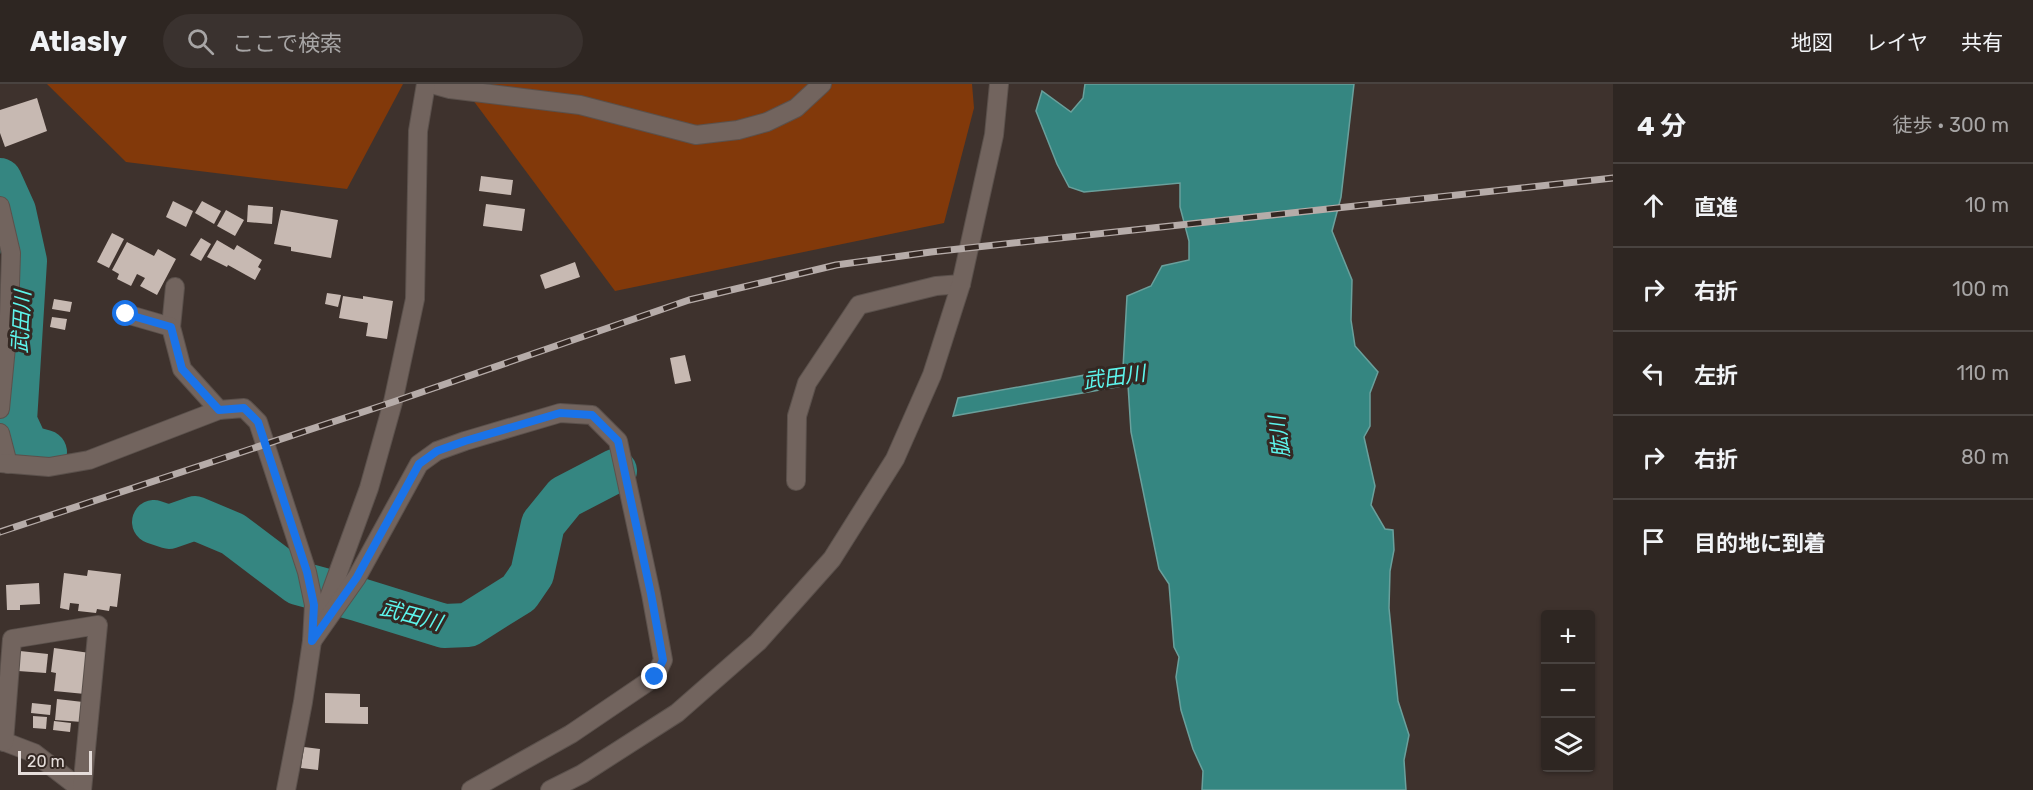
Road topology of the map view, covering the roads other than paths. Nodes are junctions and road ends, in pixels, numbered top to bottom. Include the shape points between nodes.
1 (426, 84) edge
2 (432, 84) edge
3 (822, 84) edge
4 (999, 84) edge
5 (0, 206) edge
6 (961, 284) junction
7 (175, 287) dead end
8 (126, 314) dead end
9 (171, 327) junction
10 (0, 409) edge
11 (219, 410) junction
12 (0, 433) edge
13 (4, 464) edge
14 (796, 481) dead end
15 (312, 641) junction
16 (2, 741) edge
17 (82, 790) edge
18 (286, 790) edge
19 (471, 790) edge
20 (550, 790) edge

1 - 15 street via 418,131 415,299 369,488
2 - 3 street via 580,105 696,135 767,122 796,108
4 - 6 street via 994,135
5 - 10 street via 11,253
6 - 14 street via 936,286 859,305 807,383 797,416
6 - 20 street via 932,375 895,459 832,559 758,642 677,713
7 - 9 street
8 - 9 street
9 - 11 street via 182,369
11 - 13 street via 89,460 49,467
11 - 15 street via 244,408 258,422 307,572 314,605
12 - 13 street
15 - 18 street
15 - 19 street via 357,577 419,464 437,451 560,413 592,415 618,441 663,660 655,677 580,728
16 - 17 street via 34,753
16 - 17 street via 12,639 98,625

